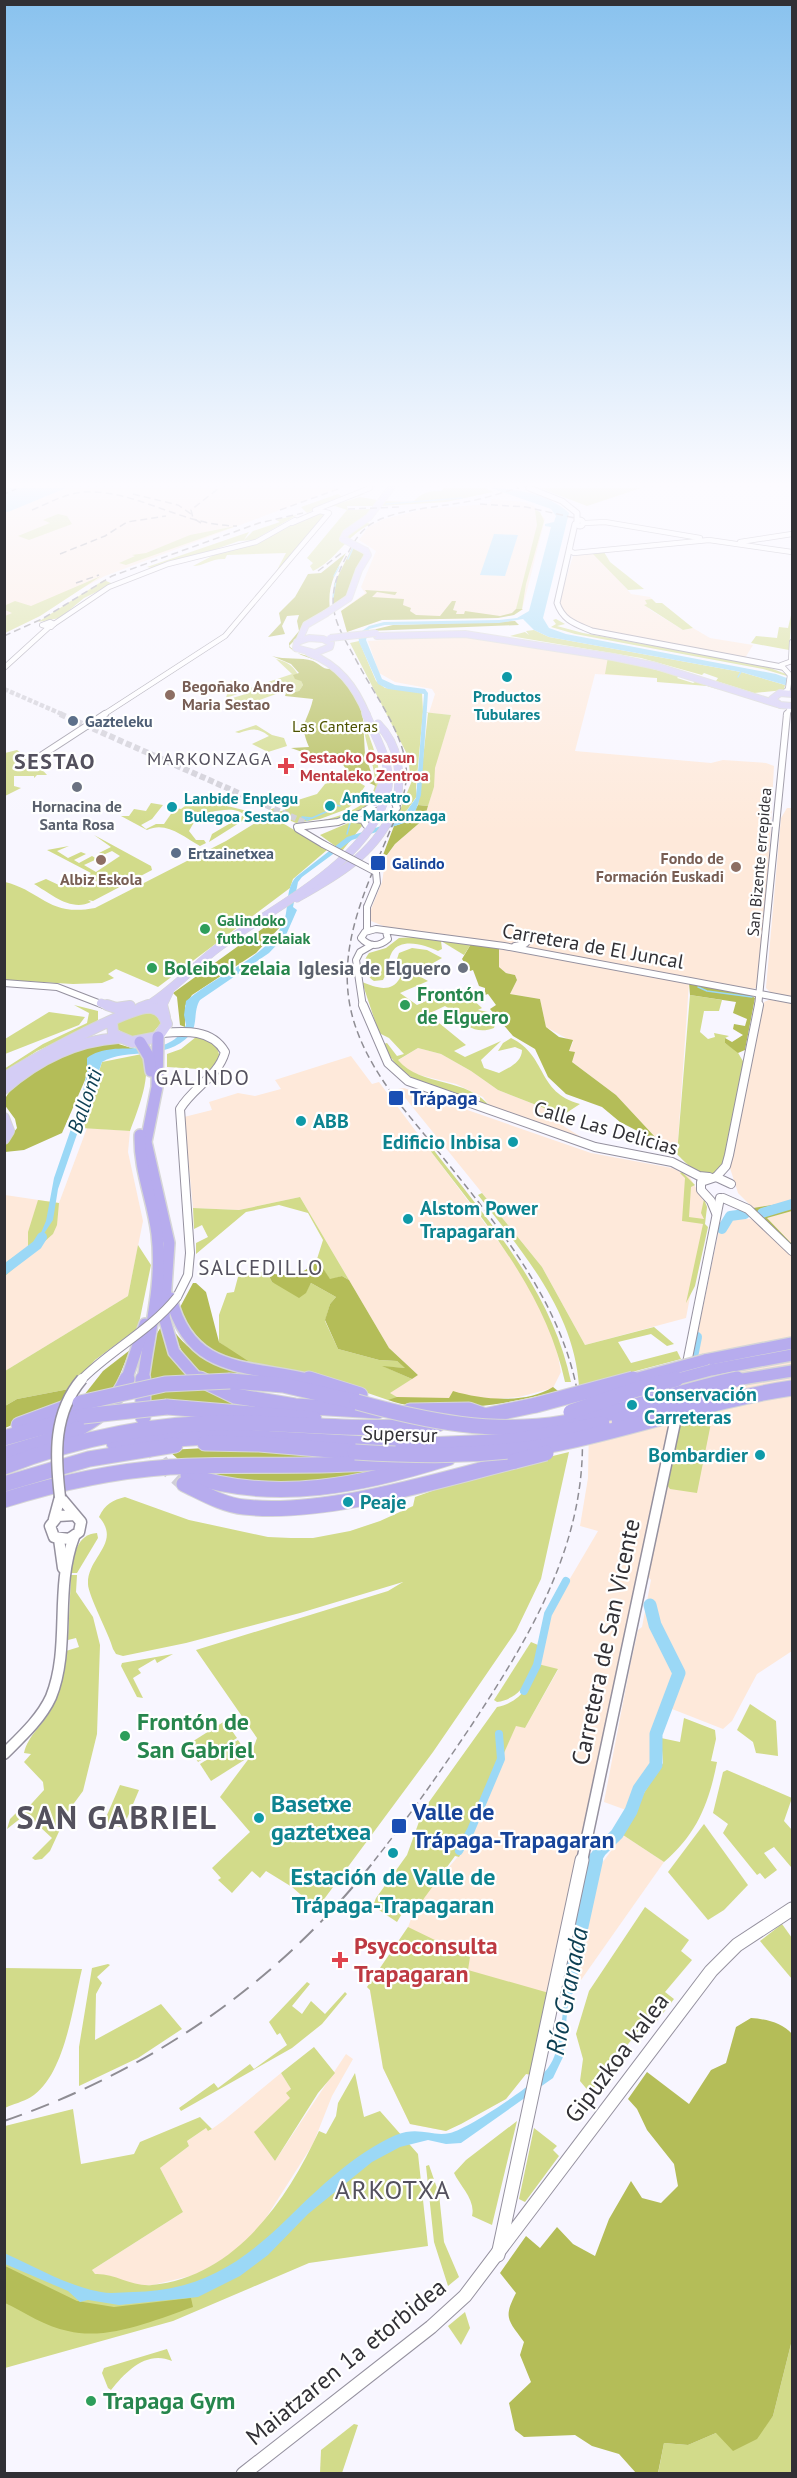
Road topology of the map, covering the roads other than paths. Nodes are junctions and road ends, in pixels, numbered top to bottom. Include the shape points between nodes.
1 (83, 604) edge
2 (252, 604) edge
3 (341, 604) edge
4 (557, 604) edge
5 (561, 604) edge
6 (309, 623) junction
7 (376, 634) junction
8 (324, 638) junction
9 (299, 641) junction
10 (792, 642) edge
11 (332, 647) junction
12 (309, 653) junction
13 (792, 661) edge
14 (4, 668) edge
15 (787, 669) edge
16 (785, 693) edge
17 (778, 704) junction
18 (792, 706) edge
19 (786, 716) junction
20 (374, 724) junction
21 (36, 759) dead end
22 (378, 801) junction
23 (397, 803) junction
24 (392, 814) junction
25 (368, 820) junction
26 (297, 828) tunnel mouth
27 (316, 830) junction
28 (299, 891) junction
29 (272, 913) junction
30 (367, 931) junction
31 (386, 932) junction
32 (473, 942) junction
33 (372, 945) junction
34 (360, 952) joint
35 (561, 957) junction
36 (4, 983) edge
37 (168, 987) junction
38 (75, 991) joint
39 (761, 994) junction
40 (792, 1000) edge
41 (101, 1003) junction
42 (140, 1008) junction
43 (126, 1011) junction
44 (166, 1020) junction
45 (113, 1021) junction
46 (181, 1031) junction
47 (160, 1035) junction
48 (118, 1038) junction
49 (68, 1040) junction
50 (140, 1042) junction
51 (4, 1078) edge
52 (4, 1089) edge
53 (150, 1105) junction
54 (4, 1118) edge
55 (4, 1139) edge
56 (726, 1166) junction
57 (692, 1173) junction
58 (713, 1177) junction
59 (700, 1185) junction
60 (732, 1187) junction
61 (706, 1195) junction
62 (722, 1198) junction
63 (747, 1208) junction
64 (716, 1213) junction
65 (792, 1251) edge
66 (164, 1264) junction
67 (792, 1343) edge
68 (792, 1355) edge
69 (708, 1365) junction
70 (792, 1371) edge
71 (792, 1379) edge
72 (792, 1388) edge
73 (359, 1398) junction
74 (81, 1409) junction
75 (486, 1416) junction
76 (143, 1417) dead end
77 (656, 1419) junction
78 (407, 1426) junction
79 (4, 1431) edge
80 (505, 1436) junction
81 (4, 1438) edge
82 (4, 1454) edge
83 (4, 1469) edge
84 (4, 1484) edge
85 (60, 1497) junction
86 (4, 1500) edge
87 (75, 1515) junction
88 (54, 1519) junction
89 (74, 1537) junction
90 (58, 1539) junction
91 (64, 1574) junction
92 (4, 1754) edge
93 (792, 1909) edge
94 (498, 2255) junction
95 (243, 2474) edge

1 - 14 street via 48,627
2 - 21 street via 215,644
3 - 6 main road, bridge
4 - 15 main road via 571,623 592,631
5 - 15 main road via 566,616 577,624 601,632 766,661
6 - 8 main road via 309,631
6 - 9 main road
7 - 8 main road, bridge
7 - 11 main road, bridge
7 - 16 main road via 444,630 506,636 634,658 747,692
7 - 17 main road via 465,634 574,650 646,663
8 - 9 main road
8 - 11 main road
9 - 12 main road via 296,648
10 - 13 street
11 - 12 main road
11 - 20 main road via 331,656 361,687
12 - 20 main road via 326,659 349,679
13 - 15 street
15 - 16 street
16 - 17 main road via 772,699
17 - 18 main road
17 - 19 street
18 - 19 street
19 - 39 street, San Bizente errepidea
20 - 22 main road via 382,770
20 - 23 main road via 394,750 399,769
20 - 28 main road via 394,777 387,813 357,852
22 - 23 street, bridge
22 - 25 street
23 - 24 street, bridge
24 - 25 street, bridge
24 - 28 main road via 366,854
25 - 27 street via 339,822
25 - 27 street via 355,819
25 - 28 main road via 354,841
26 - 27 street
27 - 30 street, bridge via 323,843 376,872 377,883 365,914
28 - 29 main road
29 - 37 main road via 259,918
29 - 44 main road via 172,989 162,1006
30 - 31 street, Carretera de El Juncal
30 - 33 street via 361,938
31 - 32 street, Carretera de El Juncal
31 - 33 street via 387,941
32 - 35 street, Carretera de El Juncal
32 - 35 street via 516,946 525,945 530,939 535,949
33 - 34 street
34 - 57 street, Calle Las Delicias via 356,968 363,1007 388,1063 408,1081 595,1147 672,1162
35 - 39 street, Carretera de El Juncal
36 - 38 street via 39,983
37 - 41 main road via 129,1006 116,1008
37 - 42 main road
38 - 41 street
39 - 40 street, Carretera de El Juncal
39 - 56 street
41 - 43 street via 113,1010
41 - 45 street via 112,1013
41 - 49 main road via 101,1022
42 - 43 main road
42 - 44 main road via 155,1010
43 - 45 main road
44 - 46 street
44 - 47 main road
45 - 48 main road via 111,1028
45 - 49 main road
46 - 47 street
46 - 85 street, bridge via 204,1035 222,1044 225,1055 219,1068 180,1109 190,1253 185,1283 166,1310 95,1365 68,1396 55,1436
47 - 50 main road
47 - 53 highway via 158,1080
48 - 50 main road
48 - 52 main road via 85,1042 64,1050
49 - 51 main road
50 - 53 highway via 151,1067
53 - 66 highway via 140,1137 139,1160
54 - 55 main road via 9,1131
56 - 58 street
56 - 60 street
57 - 58 street, Calle Las Delicias
57 - 59 street, Calle Las Delicias
58 - 59 street
58 - 60 street, Calle Las Delicias
59 - 61 street, Calle Las Delicias
60 - 62 street
60 - 63 street
61 - 62 street
61 - 64 street
62 - 63 street
62 - 64 street, Carretera de San Vicente
63 - 64 street via 732,1205
63 - 65 street
64 - 94 street, Carretera de San Vicente via 692,1343
66 - 73 highway via 173,1316 179,1330 200,1351 225,1363 308,1379
66 - 75 highway via 164,1317 170,1342 189,1370 213,1387 247,1399 295,1406 366,1412 469,1410
66 - 76 highway via 142,1382
66 - 82 highway via 123,1386 109,1407 74,1431
67 - 69 highway via 743,1352
68 - 69 highway
69 - 75 highway, bridge
69 - 80 highway, bridge
70 - 73 highway, bridge via 733,1380 543,1426 493,1428 426,1419
71 - 83 highway, Supersur, bridge via 714,1393 555,1435 480,1444 403,1446 261,1435 191,1436 92,1447
72 - 77 highway, Supersur, bridge via 734,1398
73 - 74 highway, bridge via 230,1381 165,1384
74 - 78 highway, bridge via 167,1407
74 - 79 highway
74 - 81 highway
75 - 78 highway
77 - 80 highway, bridge via 637,1428 515,1461 392,1491 294,1509 234,1505 214,1499 186,1479 250,1491 310,1488 445,1459
77 - 84 highway, Supersur, bridge via 523,1449 431,1455 191,1443 99,1455
78 - 83 highway via 351,1429 244,1423 167,1427 83,1442
80 - 86 highway via 383,1463 129,1471
85 - 87 street
85 - 88 street
87 - 88 street
87 - 89 street via 82,1526
88 - 90 street via 50,1530
89 - 90 street
89 - 91 street
90 - 91 street
91 - 92 street via 57,1676 51,1696 42,1714
93 - 94 street, Gipuzkoa kalea via 737,1945 711,1971
94 - 95 street, Maiatzaren 1a etorbidea via 465,2296 431,2327

